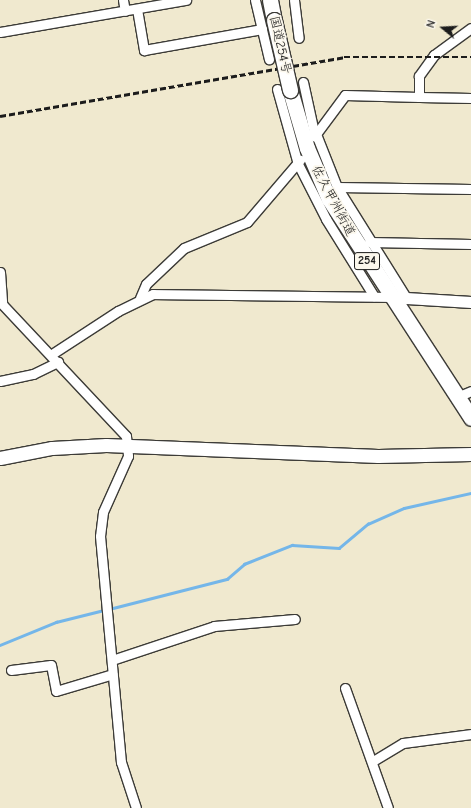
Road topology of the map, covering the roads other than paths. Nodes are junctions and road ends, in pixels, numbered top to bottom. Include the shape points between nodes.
1 (123, 0) edge
2 (186, 0) edge
3 (255, 0) edge
4 (294, 0) edge
5 (137, 9) junction
6 (274, 9) edge
7 (125, 11) junction
8 (471, 28) edge
9 (262, 30) junction
10 (0, 32) edge
11 (299, 38) dead end
12 (269, 59) dead end
13 (290, 87) junction
14 (419, 97) junction
15 (471, 98) edge
16 (315, 136) junction
17 (300, 161) junction
18 (338, 187) junction
19 (471, 189) edge
20 (369, 242) junction
21 (471, 244) edge
22 (0, 272) edge
23 (374, 296) junction
24 (390, 297) junction
25 (140, 298) junction
26 (407, 299) junction
27 (471, 302) edge
28 (1, 304) edge
29 (52, 354) junction
30 (58, 362) junction
31 (0, 381) edge
32 (464, 394) edge
33 (471, 418) edge
34 (129, 446) junction
35 (471, 454) edge
36 (0, 458) edge
37 (295, 619) dead end
38 (112, 660) junction
39 (11, 670) dead end
40 (113, 674) junction
41 (345, 688) dead end
42 (471, 734) edge
43 (373, 761) junction
44 (136, 808) edge
45 (388, 808) edge

1 - 7 street
2 - 5 street
3 - 9 street
4 - 11 street
5 - 7 street
5 - 9 street via 144,50
6 - 13 highway, 佐久甲州街道 / 254, bridge
7 - 10 street
8 - 14 street via 434,55 419,76
9 - 12 street
13 - 16 street
13 - 17 street
13 - 24 highway, 佐久甲州街道 / 254 via 306,148 329,199
14 - 15 street
14 - 16 street via 345,95
16 - 18 street
17 - 23 street via 326,219
17 - 25 street via 247,222 184,248 146,284
18 - 19 street
18 - 20 street
20 - 21 street
20 - 26 street
22 - 28 street
23 - 24 street
23 - 25 street via 172,292
24 - 26 street
24 - 32 highway, 佐久甲州街道 / 254
25 - 29 street
26 - 27 street
28 - 29 street
29 - 30 street
30 - 31 street via 33,374
30 - 34 street via 122,430
32 - 33 highway, 佐久甲州街道 / 254
34 - 35 main road via 378,456
34 - 36 main road via 67,447
34 - 38 street via 125,466 108,497 100,525
37 - 38 street via 214,626
38 - 40 street
39 - 40 street via 51,665 56,691
40 - 44 street via 121,762
41 - 43 street
42 - 43 street via 403,743
43 - 45 street

